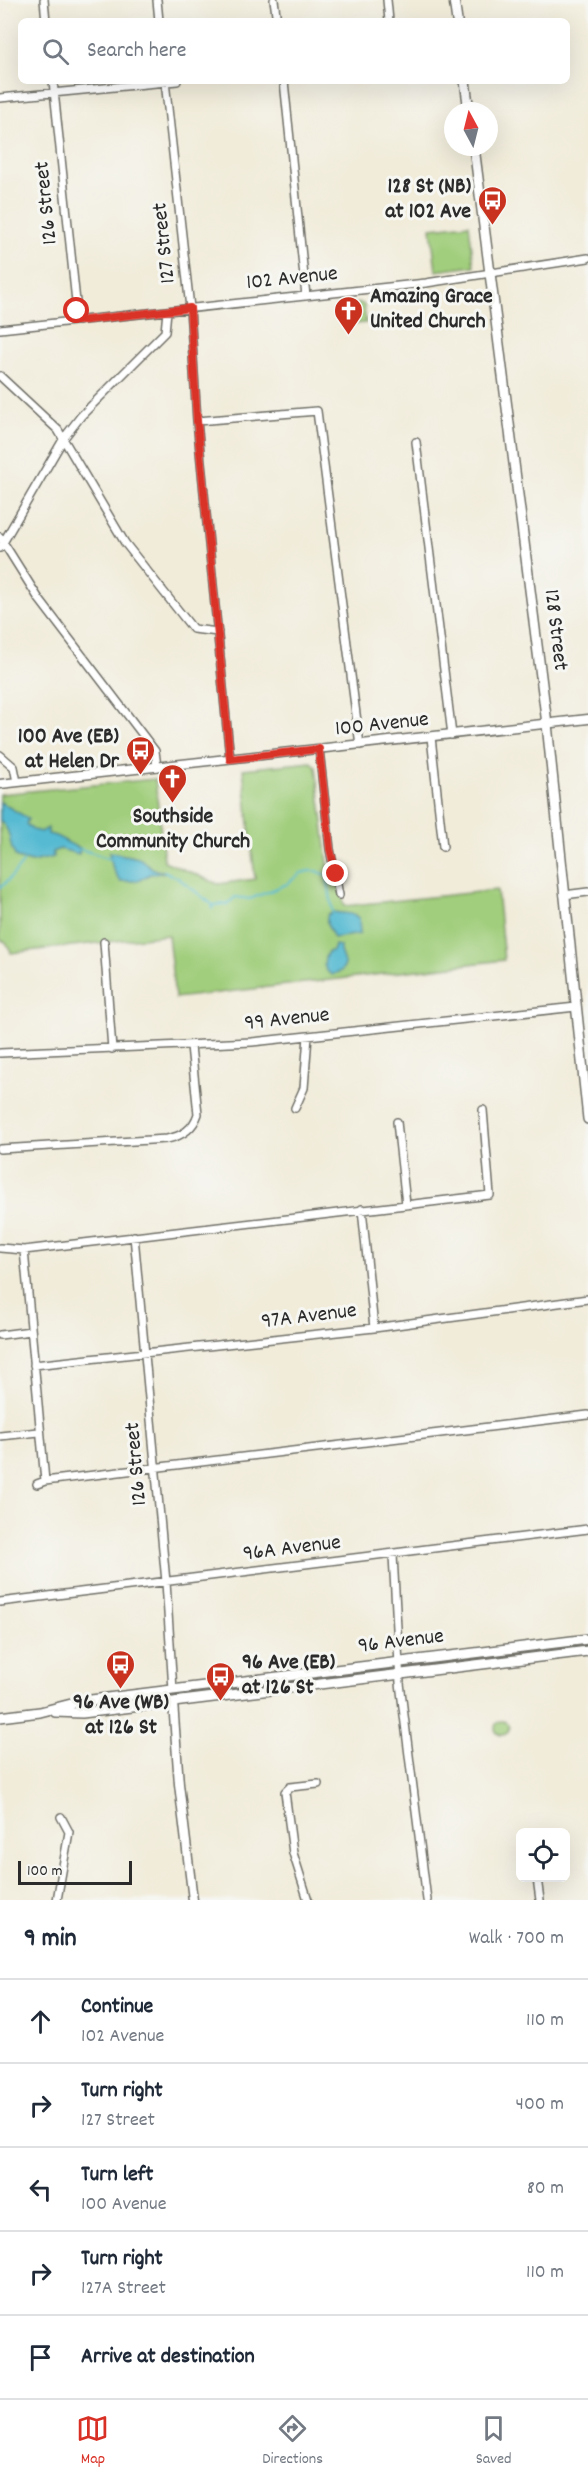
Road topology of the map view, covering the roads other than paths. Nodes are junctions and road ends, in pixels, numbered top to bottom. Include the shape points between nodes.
1 (44, 0) edge
2 (157, 0) edge
3 (274, 0) edge
4 (387, 0) edge
5 (454, 0) edge
6 (46, 18) edge
7 (159, 18) edge
8 (277, 18) edge
9 (389, 18) edge
10 (457, 18) edge
11 (53, 84) edge
12 (145, 84) edge
13 (165, 84) edge
14 (284, 84) edge
15 (465, 84) edge
16 (54, 93) junction
17 (0, 98) edge
18 (468, 102) edge
19 (475, 156) edge
20 (588, 258) edge
21 (490, 273) junction
22 (306, 296) junction
23 (190, 308) junction
24 (167, 311) junction
25 (78, 321) junction
26 (0, 329) edge
27 (0, 376) edge
28 (197, 421) junction
29 (64, 438) junction
30 (416, 442) dead end
31 (2, 542) edge
32 (218, 632) junction
33 (588, 719) edge
34 (547, 724) junction
35 (452, 735) junction
36 (431, 737) junction
37 (360, 745) junction
38 (319, 749) junction
39 (0, 755) edge
40 (230, 759) junction
41 (157, 767) junction
42 (17, 782) junction
43 (0, 784) edge
44 (443, 847) dead end
45 (588, 892) edge
46 (564, 895) junction
47 (339, 896) dead end
48 (104, 942) dead end
49 (576, 1007) junction
50 (308, 1036) junction
51 (191, 1046) junction
52 (112, 1049) junction
53 (0, 1053) edge
54 (295, 1108) dead end
55 (483, 1110) dead end
56 (588, 1119) edge
57 (398, 1122) dead end
58 (0, 1149) edge
59 (406, 1204) junction
60 (362, 1209) junction
61 (134, 1236) junction
62 (0, 1248) edge
63 (24, 1250) junction
64 (588, 1299) edge
65 (374, 1328) junction
66 (31, 1331) junction
67 (0, 1335) edge
68 (145, 1354) junction
69 (34, 1365) junction
70 (588, 1415) edge
71 (39, 1432) junction
72 (0, 1436) edge
73 (155, 1468) junction
74 (45, 1481) junction
75 (36, 1484) dead end
76 (588, 1529) edge
77 (393, 1555) junction
78 (166, 1581) junction
79 (0, 1602) edge
80 (588, 1639) edge
81 (588, 1651) edge
82 (400, 1662) junction
83 (400, 1674) junction
84 (192, 1688) junction
85 (173, 1690) junction
86 (173, 1702) junction
87 (40, 1712) junction
88 (0, 1717) edge
89 (318, 1784) dead end
90 (61, 1817) dead end
91 (538, 1882) edge
92 (57, 1900) edge
93 (193, 1900) edge
94 (308, 1900) edge
95 (427, 1900) edge
96 (540, 1900) edge

1 - 6 street
2 - 7 street
3 - 8 street
4 - 9 street
5 - 10 main road
11 - 16 street, 126 Street
12 - 16 street
13 - 23 street, 127 Street
14 - 22 street
15 - 18 main road
16 - 17 street
16 - 25 street, 126 Street
19 - 21 main road, 128 Street
20 - 21 street, 102 Avenue
21 - 22 street, 102 Avenue
21 - 34 main road, 128 Street
22 - 23 street, 102 Avenue
23 - 24 street, 102 Avenue
23 - 28 street, 127 Street
24 - 25 street, 102 Avenue
24 - 29 street via 165,332
25 - 26 street, 102 Avenue
27 - 29 street
28 - 32 street, 127 Street
28 - 37 street via 317,411
29 - 31 street
29 - 32 street via 125,543 193,629
30 - 35 street
31 - 41 street via 39,599 155,751
32 - 40 street, 127 Street
33 - 34 street, 100 Avenue
34 - 35 street, 100 Avenue
34 - 46 main road, 128 Street
35 - 36 street, 100 Avenue
36 - 37 street, 100 Avenue
36 - 44 street
37 - 38 street, 100 Avenue
38 - 40 street, 100 Avenue
38 - 47 street
39 - 42 street via 14,767
40 - 41 street, 100 Avenue
41 - 42 street, 100 Avenue
42 - 43 street, 100 Avenue
45 - 46 street
46 - 49 main road, 128 Street
48 - 52 street
49 - 50 street, 99 Avenue
49 - 56 main road, 128 Street
50 - 51 street, 99 Avenue
50 - 54 street via 304,1088
51 - 52 street, 99 Avenue
51 - 58 street via 198,1113 185,1133 167,1139
52 - 53 street, 99 Avenue
55 - 59 street via 490,1195
57 - 59 street
59 - 60 street
60 - 61 street
60 - 65 street
61 - 63 street
61 - 68 street, 126 Street
62 - 63 street
63 - 66 street
64 - 65 street, 97A Avenue
65 - 68 street, 97A Avenue
66 - 67 street
66 - 69 street
68 - 69 street, 97A Avenue
68 - 73 street, 126 Street
69 - 71 street
70 - 73 street
71 - 72 street
71 - 74 street
73 - 74 street
73 - 78 street, 126 Street
74 - 75 street
76 - 77 street, 96A Avenue
77 - 78 street, 96A Avenue
77 - 82 street
78 - 79 street, 96A Avenue
78 - 85 street, 126 Street
80 - 82 main road, 96 Avenue
81 - 83 main road, 96 Avenue
82 - 83 street
82 - 84 main road, 96 Avenue
83 - 86 main road, 96 Avenue
83 - 95 street
84 - 85 main road, 96 Avenue
84 - 86 main road
85 - 87 main road, 96 Avenue via 83,1701
86 - 87 main road, 96 Avenue via 82,1713
86 - 93 street
87 - 88 main road, 96 Avenue
89 - 94 street via 290,1787 285,1792 292,1853
90 - 92 street via 69,1832
91 - 96 street

